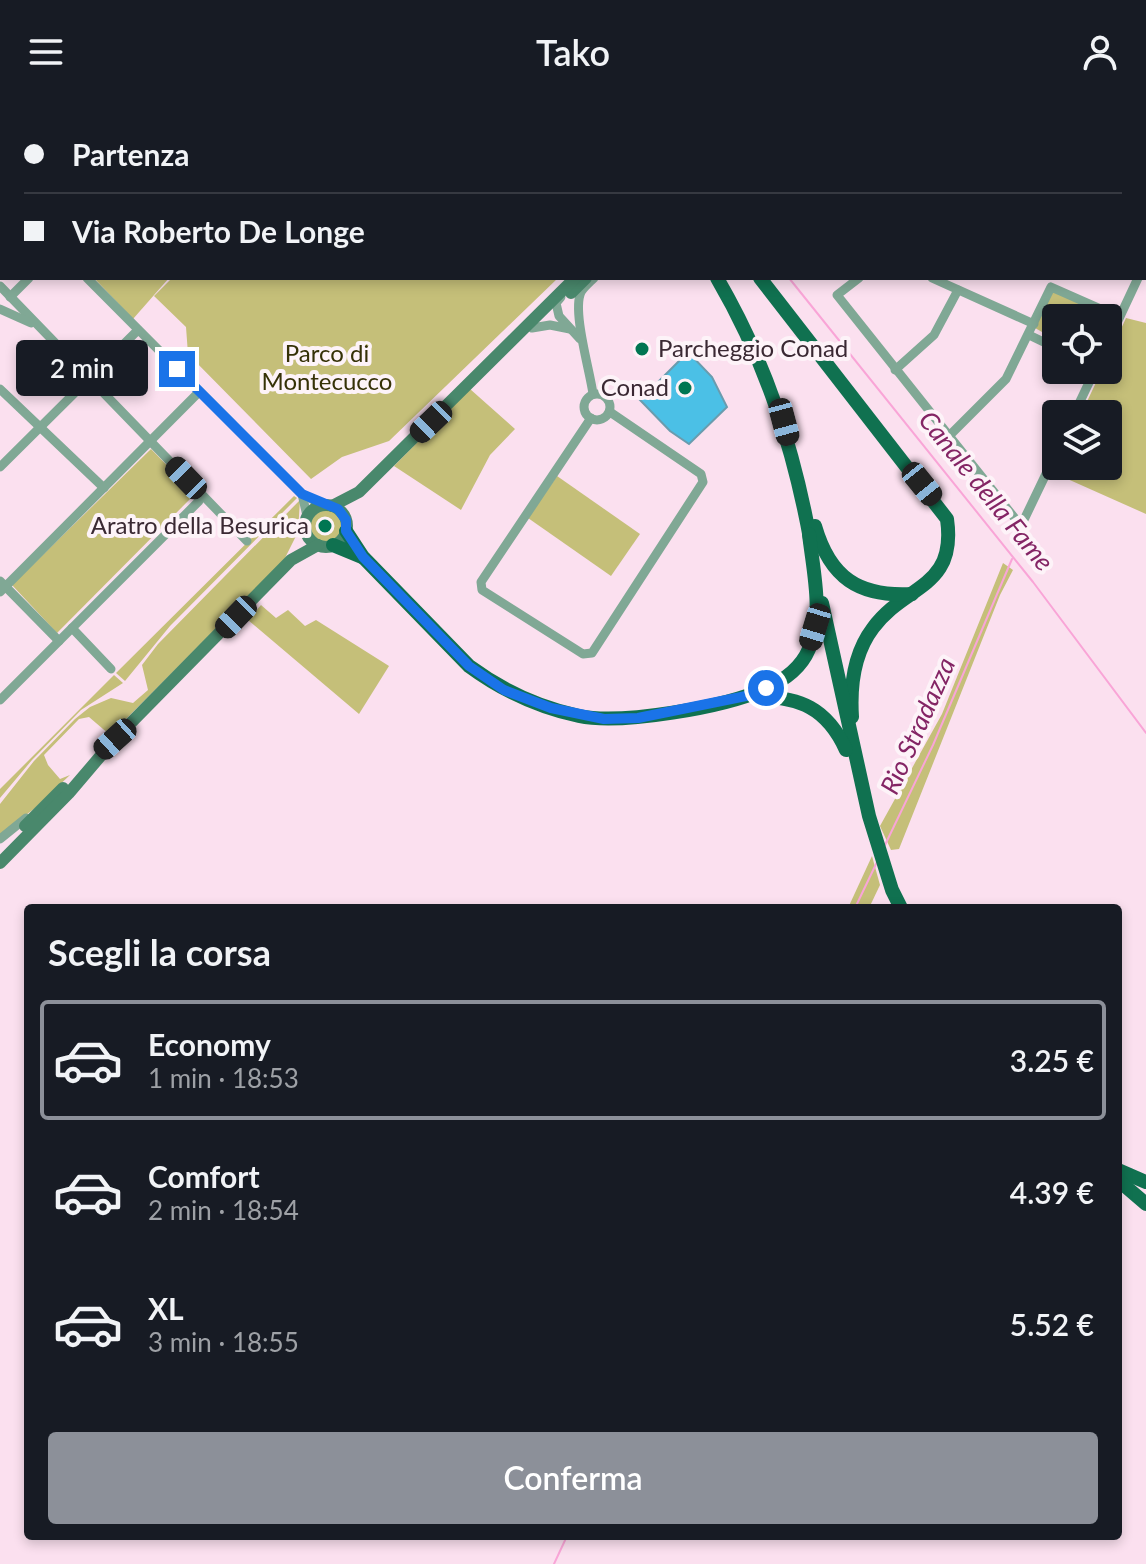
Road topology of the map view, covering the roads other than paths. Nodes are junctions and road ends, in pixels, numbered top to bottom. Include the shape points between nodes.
1 (27, 280) edge
2 (89, 280) edge
3 (575, 280) edge
4 (575, 280) edge
5 (584, 280) edge
6 (592, 280) edge
7 (718, 280) edge
8 (762, 280) edge
9 (856, 280) edge
10 (936, 280) edge
11 (1141, 280) edge
12 (0, 286) edge
13 (958, 290) junction
14 (10, 297) junction
15 (1043, 304) edge
16 (1090, 304) edge
17 (556, 307) junction
18 (1042, 307) edge
19 (0, 309) edge
20 (1122, 312) edge
21 (1034, 324) junction
22 (38, 326) junction
23 (532, 328) junction
24 (138, 330) junction
25 (573, 331) junction
26 (1029, 335) junction
27 (1042, 341) edge
28 (587, 353) junction
29 (493, 361) junction
30 (895, 370) junction
31 (90, 379) junction
32 (0, 389) edge
33 (199, 392) junction
34 (593, 394) junction
35 (610, 412) junction
36 (591, 418) junction
37 (41, 426) junction
38 (949, 436) junction
39 (151, 442) junction
40 (791, 449) junction
41 (0, 467) edge
42 (1043, 480) edge
43 (104, 488) junction
44 (359, 492) junction
45 (302, 494) junction
46 (199, 501) dead end
47 (327, 506) junction
48 (307, 516) junction
49 (346, 526) junction
50 (305, 530) junction
51 (809, 534) junction
52 (247, 541) dead end
53 (325, 545) junction
54 (363, 557) junction
55 (291, 560) junction
56 (2, 587) edge
57 (912, 594) junction
58 (72, 628) junction
59 (59, 641) junction
60 (111, 669) dead end
61 (746, 696) junction
62 (0, 700) edge
63 (115, 739) junction
64 (856, 765) junction
65 (864, 797) junction
66 (48, 802) junction
67 (0, 839) edge
68 (0, 852) edge
69 (0, 861) edge
70 (899, 904) edge
71 (1122, 1172) edge
72 (1146, 1182) edge
73 (1122, 1183) edge
74 (1146, 1204) edge

1 - 14 street
2 - 24 street
3 - 17 street
4 - 29 main road
5 - 17 main road
6 - 28 street via 578,303
7 - 40 main road via 767,376
8 - 57 main road via 947,519 949,550 944,564
9 - 30 street via 837,295
10 - 13 street
11 - 20 street
12 - 14 street
13 - 21 street
13 - 30 street via 934,335
14 - 22 street
15 - 16 street via 1051,287
17 - 23 main road
17 - 25 street
18 - 21 street
19 - 22 street
21 - 26 street
22 - 31 street
23 - 25 street via 550,325
23 - 29 main road
24 - 31 street
24 - 33 street
25 - 28 street
26 - 27 street
26 - 38 street via 1006,379
28 - 34 street
29 - 44 main road
30 - 38 street
31 - 37 street
31 - 39 street
32 - 37 street
33 - 39 street
33 - 45 street
34 - 35 street via 607,397
34 - 36 street via 584,403
35 - 36 street
35 - 36 street via 701,474 703,482 592,653 583,654 482,590 481,582
37 - 41 street
37 - 43 street
38 - 42 street via 1021,526
39 - 43 street
39 - 52 street
40 - 51 main road
40 - 57 main road via 827,557 872,593
43 - 56 street
44 - 47 main road
44 - 49 main road
45 - 47 street
45 - 48 street
46 - 58 street
47 - 48 main road
47 - 49 main road
48 - 50 main road
49 - 53 main road
49 - 54 main road
50 - 53 main road
50 - 55 main road
51 - 61 main road via 816,608 808,650 784,679
51 - 64 main road
53 - 54 main road
53 - 55 main road
54 - 61 main road via 469,666 525,700 604,719 638,718
55 - 63 main road
56 - 59 street
57 - 64 main road via 873,627 857,659 851,712
58 - 59 street
58 - 60 street
59 - 62 street
61 - 65 main road via 787,697 823,716 840,738
63 - 66 main road
63 - 69 main road
64 - 65 main road
65 - 70 main road
66 - 67 street
66 - 68 main road
71 - 72 main road
73 - 74 main road

